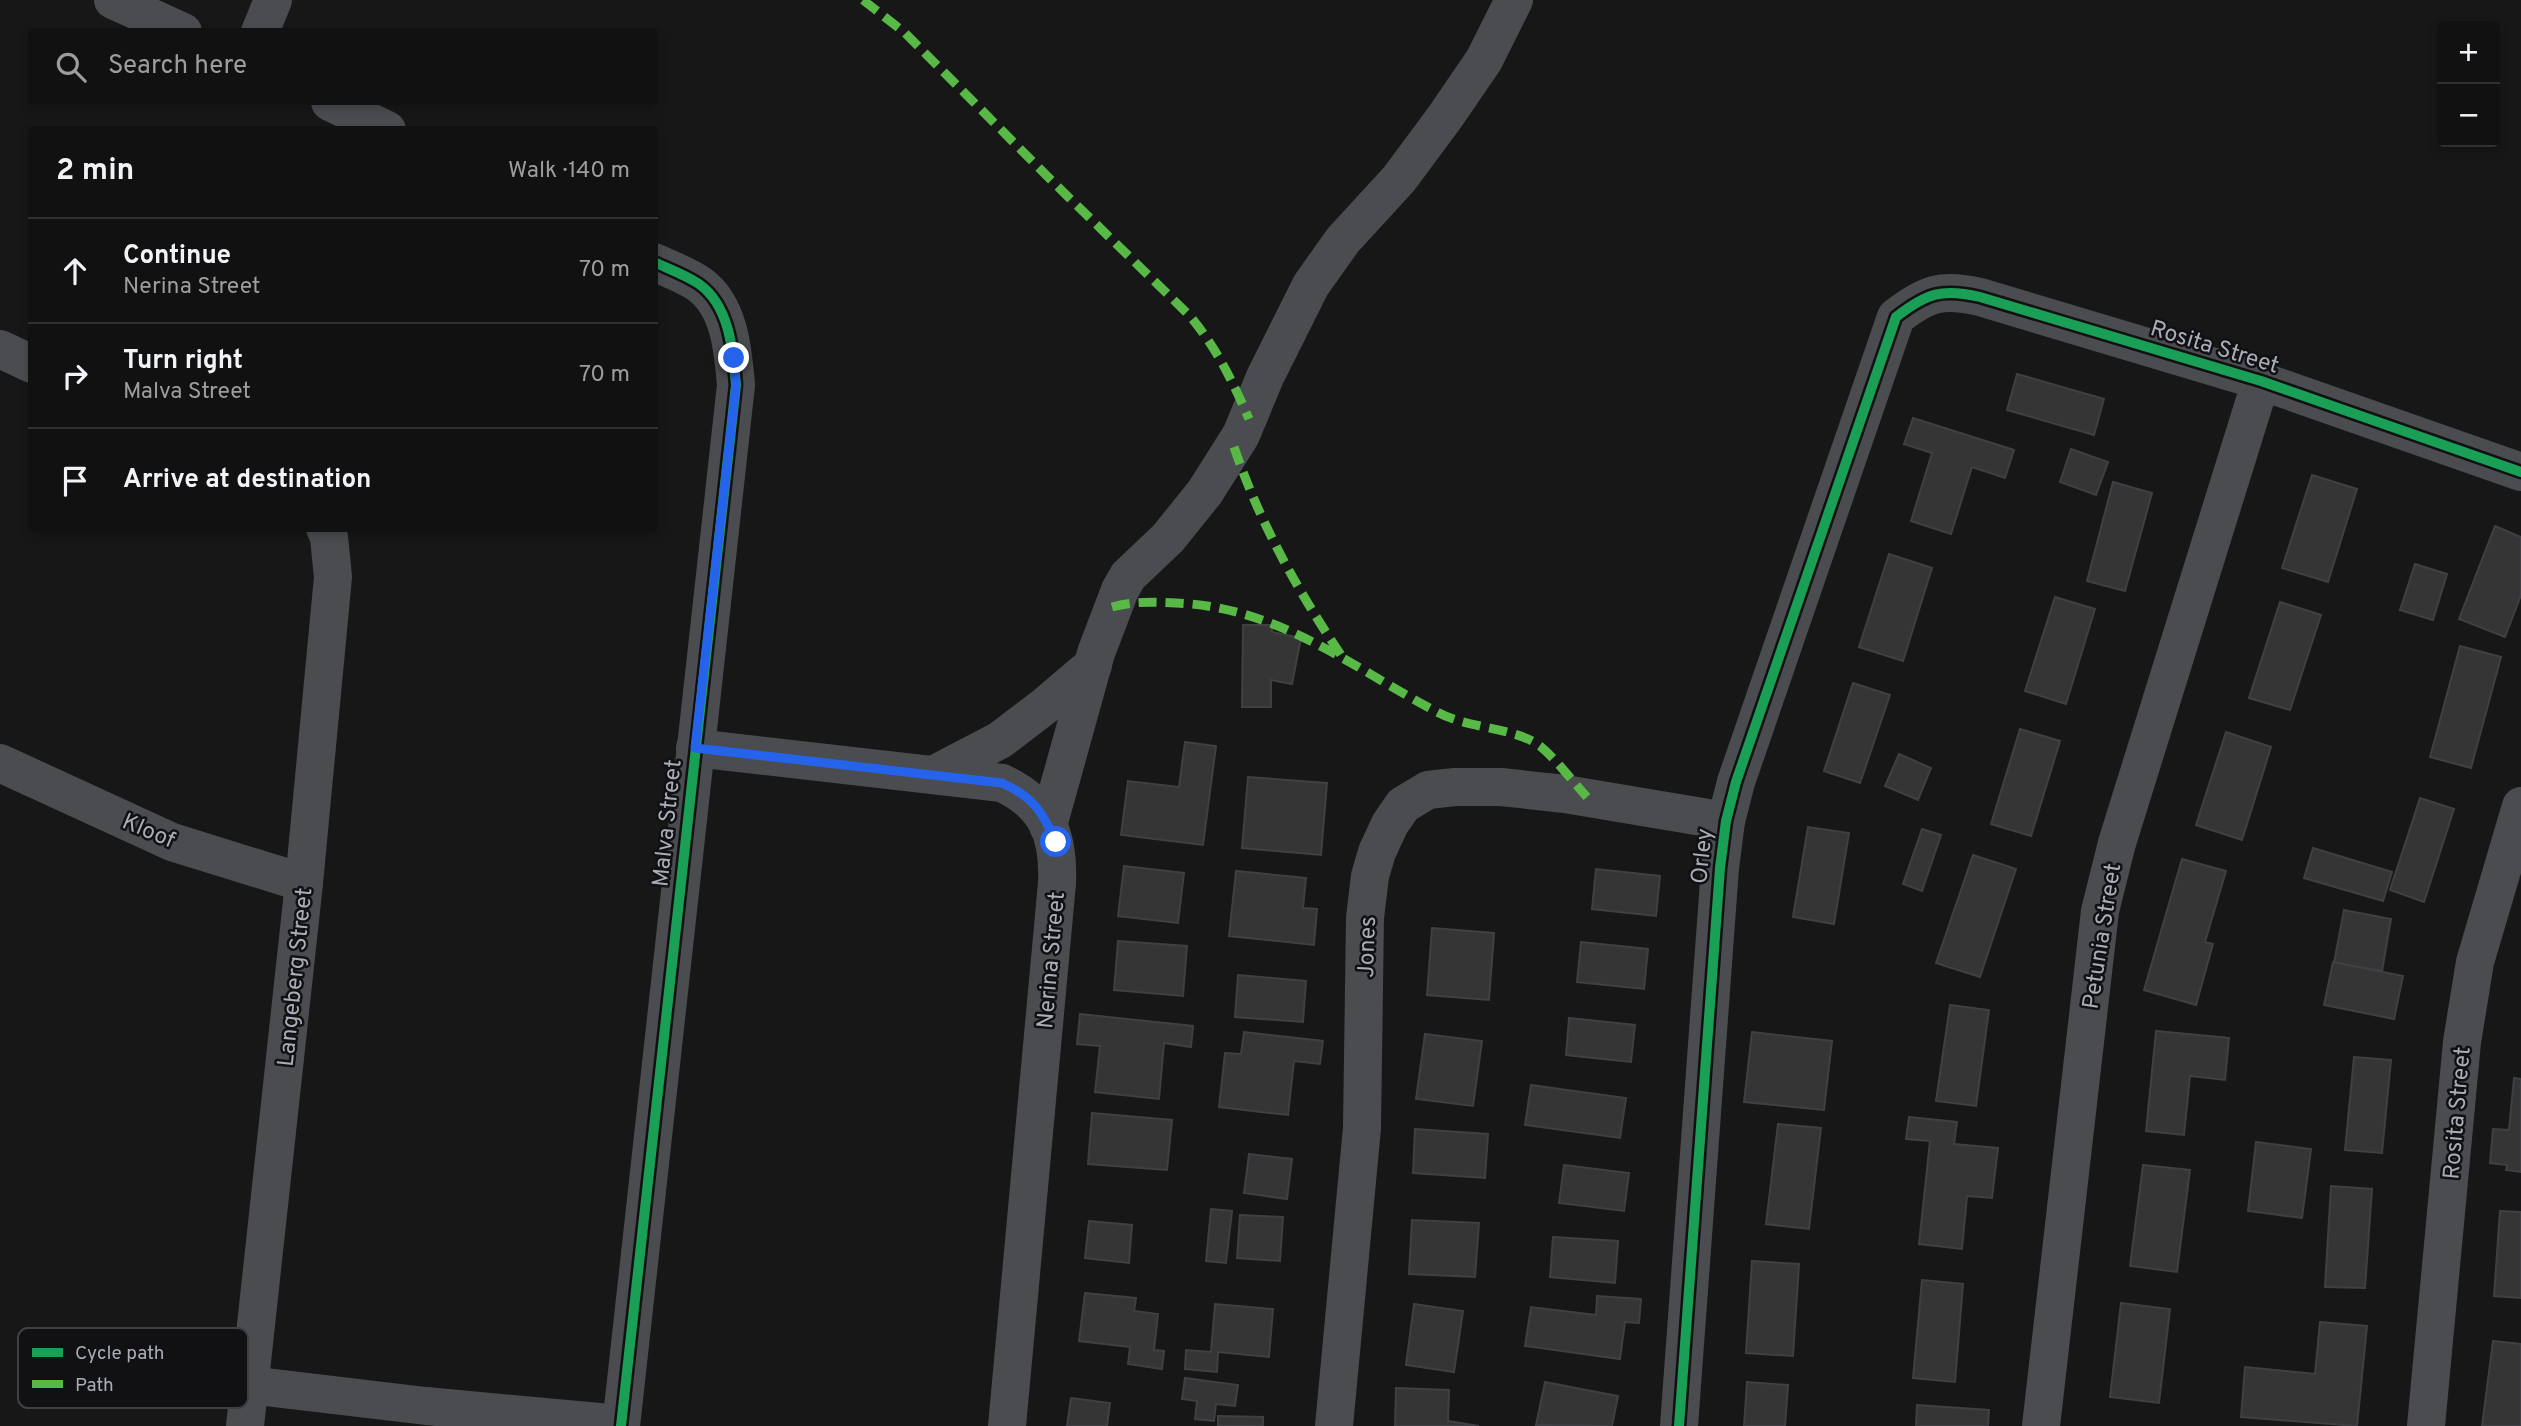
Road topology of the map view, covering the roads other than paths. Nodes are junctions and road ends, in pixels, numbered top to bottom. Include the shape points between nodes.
1 (113, 0) edge
2 (273, 0) edge
3 (1514, 0) edge
4 (174, 28) edge
5 (262, 28) edge
6 (336, 105) edge
7 (379, 126) edge
8 (658, 264) edge
9 (1896, 317) joint
10 (0, 349) edge
11 (28, 362) edge
12 (2261, 381) junction
13 (2521, 472) edge
14 (326, 532) edge
15 (1093, 665) junction
16 (695, 748) junction
17 (0, 763) edge
18 (935, 774) junction
19 (2521, 806) edge
20 (1726, 821) junction
21 (1048, 826) junction
22 (304, 883) junction
23 (249, 1385) junction
24 (248, 1395) edge
25 (247, 1408) edge
26 (621, 1425) edge
27 (245, 1426) edge
28 (1007, 1426) edge
29 (1334, 1426) edge
30 (1679, 1426) edge
31 (2041, 1426) edge
32 (2426, 1426) edge

1 - 4 street
2 - 5 street
3 - 15 street via 1484,60 1445,117 1311,285 1241,435 1205,492 1168,538 1128,576 1112,607
6 - 7 street
8 - 16 street, Malva Street via 700,284 715,301 728,332 736,385
9 - 12 street, Rosita Street via 1924,299 1957,291
9 - 20 street, Orley
10 - 11 street
12 - 13 street, Rosita Street
12 - 31 street, Petunia Street via 2100,911
14 - 22 street, Langeberg Street via 333,577
15 - 18 street via 1000,740
15 - 21 street
16 - 18 street, Nerina Street
16 - 26 street, Malva Street
17 - 22 street, Kloof via 172,842
18 - 21 street, Nerina Street via 1002,783 1031,800
19 - 32 street, Rosita Street via 2474,962 2462,1041
20 - 29 street, Jones via 1565,794 1455,787 1428,790 1404,805 1390,824 1370,876 1365,918 1362,1128
20 - 30 street, Orley
21 - 28 street, Nerina Street via 1056,842 1057,883
22 - 23 street, Langeberg Street
23 - 24 street, Langeberg Street
23 - 26 street
25 - 27 street, Langeberg Street

